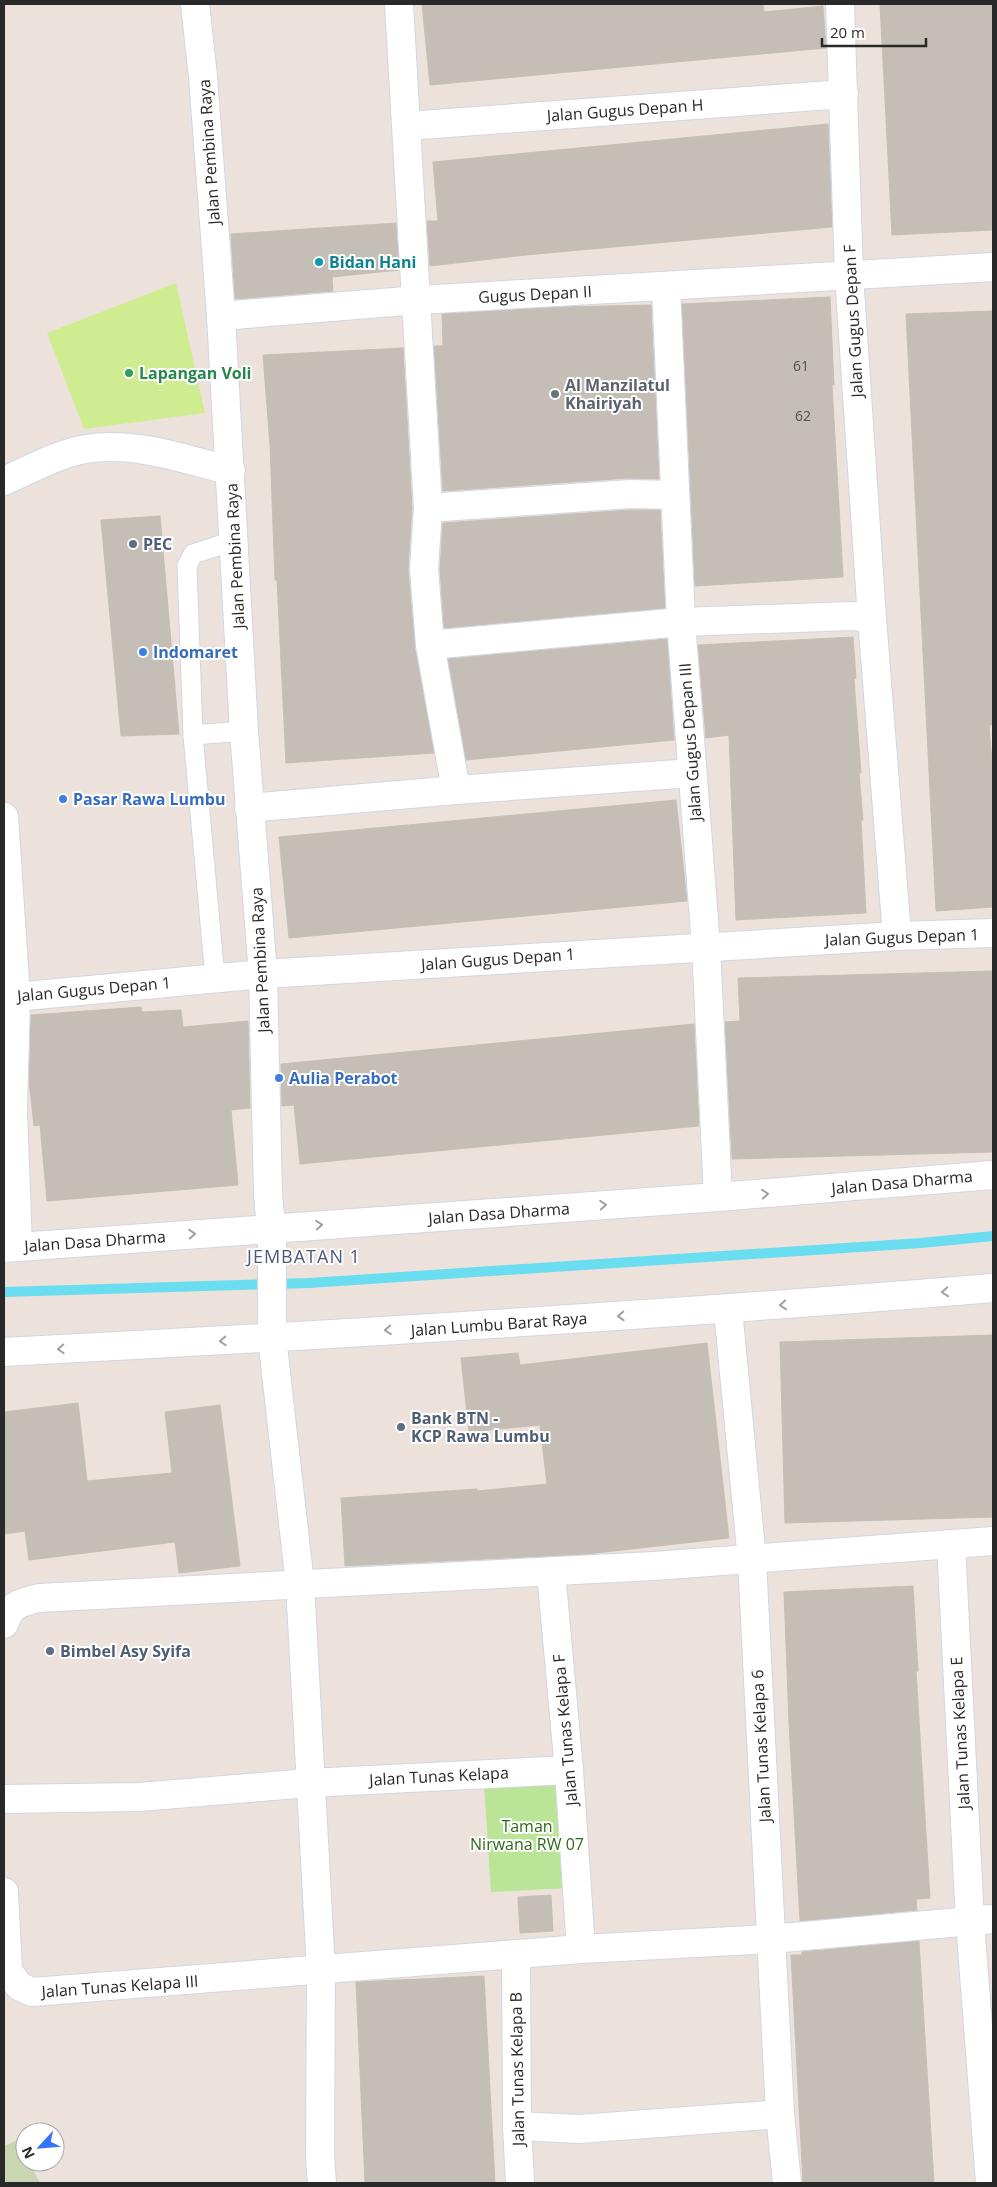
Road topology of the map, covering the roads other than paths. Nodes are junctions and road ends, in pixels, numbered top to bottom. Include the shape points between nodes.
1 (195, 4) edge
2 (399, 4) edge
3 (840, 4) edge
4 (844, 94) junction
5 (407, 126) junction
6 (993, 268) edge
7 (849, 275) junction
8 (666, 287) junction
9 (418, 300) junction
10 (221, 316) junction
11 (231, 471) junction
12 (4, 481) edge
13 (675, 495) junction
14 (428, 508) junction
15 (232, 541) junction
16 (862, 617) junction
17 (681, 622) junction
18 (430, 645) junction
19 (244, 731) junction
20 (193, 735) junction
21 (692, 773) junction
22 (456, 790) junction
23 (249, 808) junction
24 (4, 817) edge
25 (993, 933) edge
26 (897, 936) junction
27 (706, 946) junction
28 (263, 974) junction
29 (215, 978) junction
30 (10, 997) edge
31 (993, 1175) edge
32 (718, 1198) junction
33 (271, 1234) junction
34 (11, 1248) edge
35 (993, 1288) edge
36 (728, 1310) junction
37 (272, 1332) junction
38 (4, 1352) edge
39 (993, 1541) edge
40 (951, 1544) junction
41 (752, 1560) junction
42 (551, 1572) junction
43 (300, 1584) junction
44 (4, 1624) edge
45 (569, 1770) junction
46 (309, 1783) junction
47 (4, 1799) edge
48 (4, 1892) edge
49 (981, 1921) edge
50 (771, 1939) junction
51 (581, 1949) junction
52 (516, 1954) junction
53 (321, 1970) junction
54 (780, 2114) junction
55 (518, 2126) junction
56 (322, 2183) edge
57 (520, 2183) edge
58 (787, 2183) edge
59 (990, 2183) edge

1 - 10 street, Jalan Pembina Raya
2 - 5 street
3 - 4 street, Jalan Gugus Depan F
4 - 5 street, Jalan Gugus Depan H
4 - 7 street, Jalan Gugus Depan F
5 - 9 street
6 - 7 street, Gugus Depan II
7 - 8 street, Gugus Depan II
7 - 16 street, Jalan Gugus Depan F
8 - 9 street, Gugus Depan II
8 - 13 street, Jalan Gugus Depan III
9 - 10 street, Gugus Depan II
9 - 14 street
10 - 11 street, Jalan Pembina Raya
11 - 12 street via 158,453 123,448 86,449
11 - 15 street, Jalan Pembina Raya
13 - 14 street via 630,494
13 - 17 street, Jalan Gugus Depan III
14 - 18 street via 424,569
15 - 19 street, Jalan Pembina Raya
15 - 20 lane via 192,554 187,566
16 - 17 street
16 - 26 street, Jalan Gugus Depan F
17 - 18 street
17 - 21 street, Jalan Gugus Depan III
18 - 22 street
19 - 20 lane
19 - 23 street, Jalan Pembina Raya
20 - 29 lane
21 - 22 street
21 - 27 street, Jalan Gugus Depan III
22 - 23 street
23 - 28 street, Jalan Pembina Raya
24 - 30 street
25 - 26 street, Jalan Gugus Depan 1
26 - 27 street, Jalan Gugus Depan 1
27 - 28 street, Jalan Gugus Depan 1
27 - 32 street, Jalan Gugus Depan III
28 - 29 street, Jalan Gugus Depan 1
28 - 33 street, Jalan Pembina Raya
29 - 30 street, Jalan Gugus Depan 1
30 - 34 street via 14,1110
32 -> 31 street, Jalan Dasa Dharma
33 -> 32 street, Jalan Dasa Dharma
34 -> 33 street, Jalan Dasa Dharma
33 - 37 street, Jalan Pembina Raya
35 -> 36 street, Jalan Lumbu Barat Raya
36 -> 37 street, Jalan Lumbu Barat Raya
36 - 41 street, Jalan Tunas Kelapa 6
37 -> 38 street, Jalan Lumbu Barat Raya
37 - 43 street, Jalan Pembina Raya
39 - 40 street
40 - 41 street
40 - 49 street, Jalan Tunas Kelapa E
41 - 42 street
41 - 50 street, Jalan Tunas Kelapa 6
42 - 43 street
42 - 45 street, Jalan Tunas Kelapa F
43 - 44 street via 39,1598 22,1602 8,1611
43 - 46 street, Jalan Pembina Raya
45 - 46 street, Jalan Tunas Kelapa
45 - 51 street, Jalan Tunas Kelapa F
46 - 47 street, Jalan Tunas Kelapa via 139,1797
46 - 53 street, Jalan Pembina Raya
48 - 53 street, Jalan Tunas Kelapa III via 8,1971 19,1986 32,1992
49 - 50 street, Jalan Tunas Kelapa III
49 - 59 street, Jalan Tunas Kelapa E
50 - 51 street, Jalan Tunas Kelapa III
50 - 54 street, Jalan Tunas Kelapa 6
51 - 52 street, Jalan Tunas Kelapa III
52 - 53 street, Jalan Tunas Kelapa III
52 - 55 street, Jalan Tunas Kelapa B
53 - 56 street, Jalan Pembina Raya
54 - 55 street via 579,2129
54 - 58 street, Jalan Tunas Kelapa 6
55 - 57 street, Jalan Tunas Kelapa B

